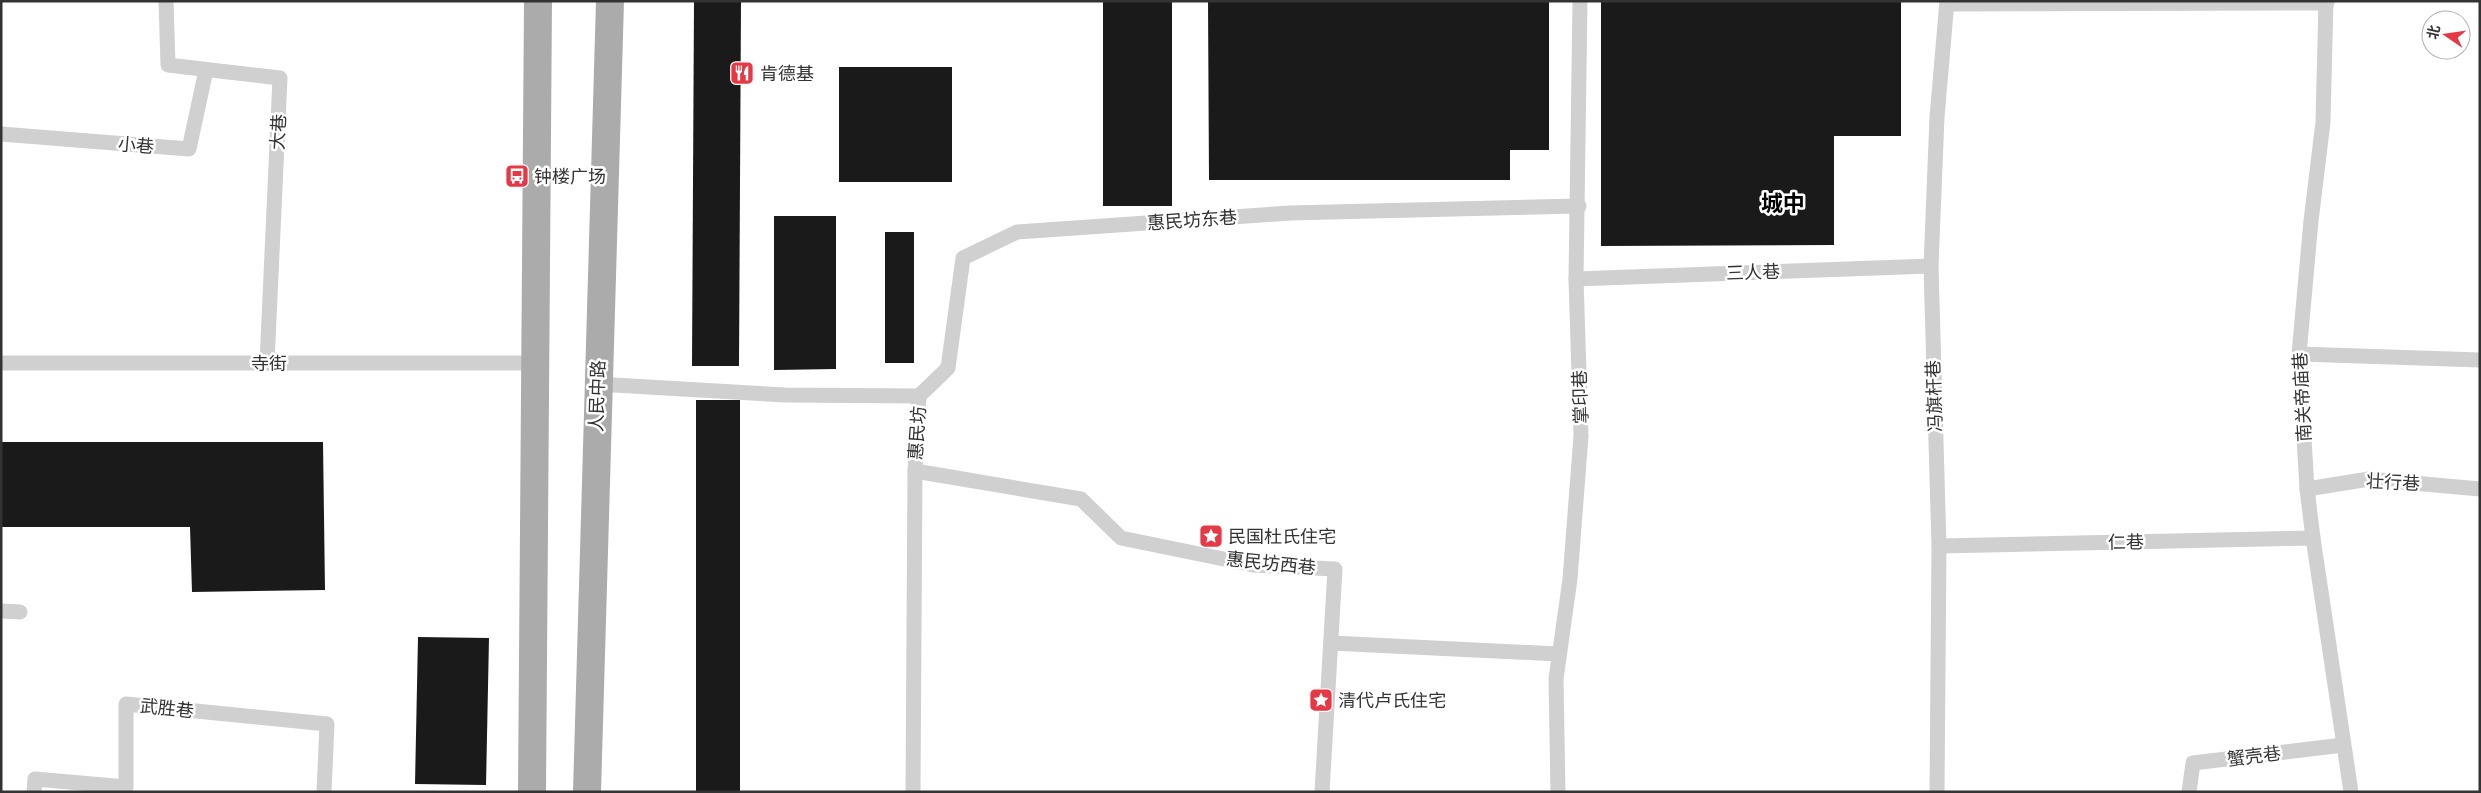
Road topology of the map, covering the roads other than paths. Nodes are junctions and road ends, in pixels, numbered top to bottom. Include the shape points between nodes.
1 (166, 1) edge
2 (538, 1) edge
3 (610, 1) edge
4 (1580, 1) edge
5 (1947, 2) edge
6 (2326, 2) edge
7 (206, 70) junction
8 (1, 134) edge
9 (1578, 206) junction
10 (1931, 266) junction
11 (1576, 279) junction
12 (2299, 354) junction
13 (2480, 360) edge
14 (267, 362) junction
15 (1, 363) edge
16 (537, 363) junction
17 (597, 384) junction
18 (919, 396) junction
19 (915, 471) junction
20 (2307, 489) junction
21 (2480, 489) edge
22 (2313, 538) junction
23 (1938, 546) junction
24 (1, 611) edge
25 (20, 612) dead end
26 (1331, 643) junction
27 (1559, 654) junction
28 (2343, 745) junction
29 (34, 792) edge
30 (324, 792) edge
31 (532, 792) edge
32 (587, 792) edge
33 (913, 792) edge
34 (1322, 792) edge
35 (1558, 792) edge
36 (1937, 792) edge
37 (2189, 792) edge
38 (2350, 792) edge

1 - 7 lane, 大巷 via 168,65
2 - 16 main road
3 - 17 main road, 人民中路
4 - 9 lane, 掌印巷
5 - 6 lane
5 - 10 lane, 冯旗杆巷 via 1937,117
6 - 12 lane, 南关帝庙巷 via 2323,122 2310,222
7 - 8 lane, 小巷 via 189,149
7 - 14 lane, 大巷 via 280,78
9 - 11 lane, 掌印巷
9 - 18 lane, 惠民坊东巷 via 1290,213 1017,232 963,258 948,368
10 - 11 lane, 三人巷
10 - 23 lane, 冯旗杆巷
11 - 27 lane, 掌印巷 via 1581,436 1570,579
12 - 13 lane
12 - 20 lane, 南关帝庙巷
14 - 15 lane, 寺街
14 - 16 lane, 寺街
16 - 31 main road
17 - 18 lane, 惠民坊 via 785,395
17 - 32 main road, 人民中路
18 - 19 lane, 惠民坊
19 - 26 lane, 惠民坊西巷 via 1081,499 1121,538 1252,565 1336,570
19 - 33 lane, 惠民坊
20 - 21 lane, 壮行巷 via 2368,479
20 - 22 lane, 南关帝庙巷
22 - 23 lane, 仁巷
22 - 28 lane, 南关帝庙巷
23 - 36 lane, 冯旗杆巷
24 - 25 lane
26 - 27 lane
26 - 34 lane, 惠民坊西巷
27 - 35 lane, 掌印巷 via 1556,679
28 - 37 lane, 蟹壳巷 via 2193,763
28 - 38 lane, 南关帝庙巷
29 - 30 lane, 武胜巷 via 35,780 126,787 126,704 327,724

